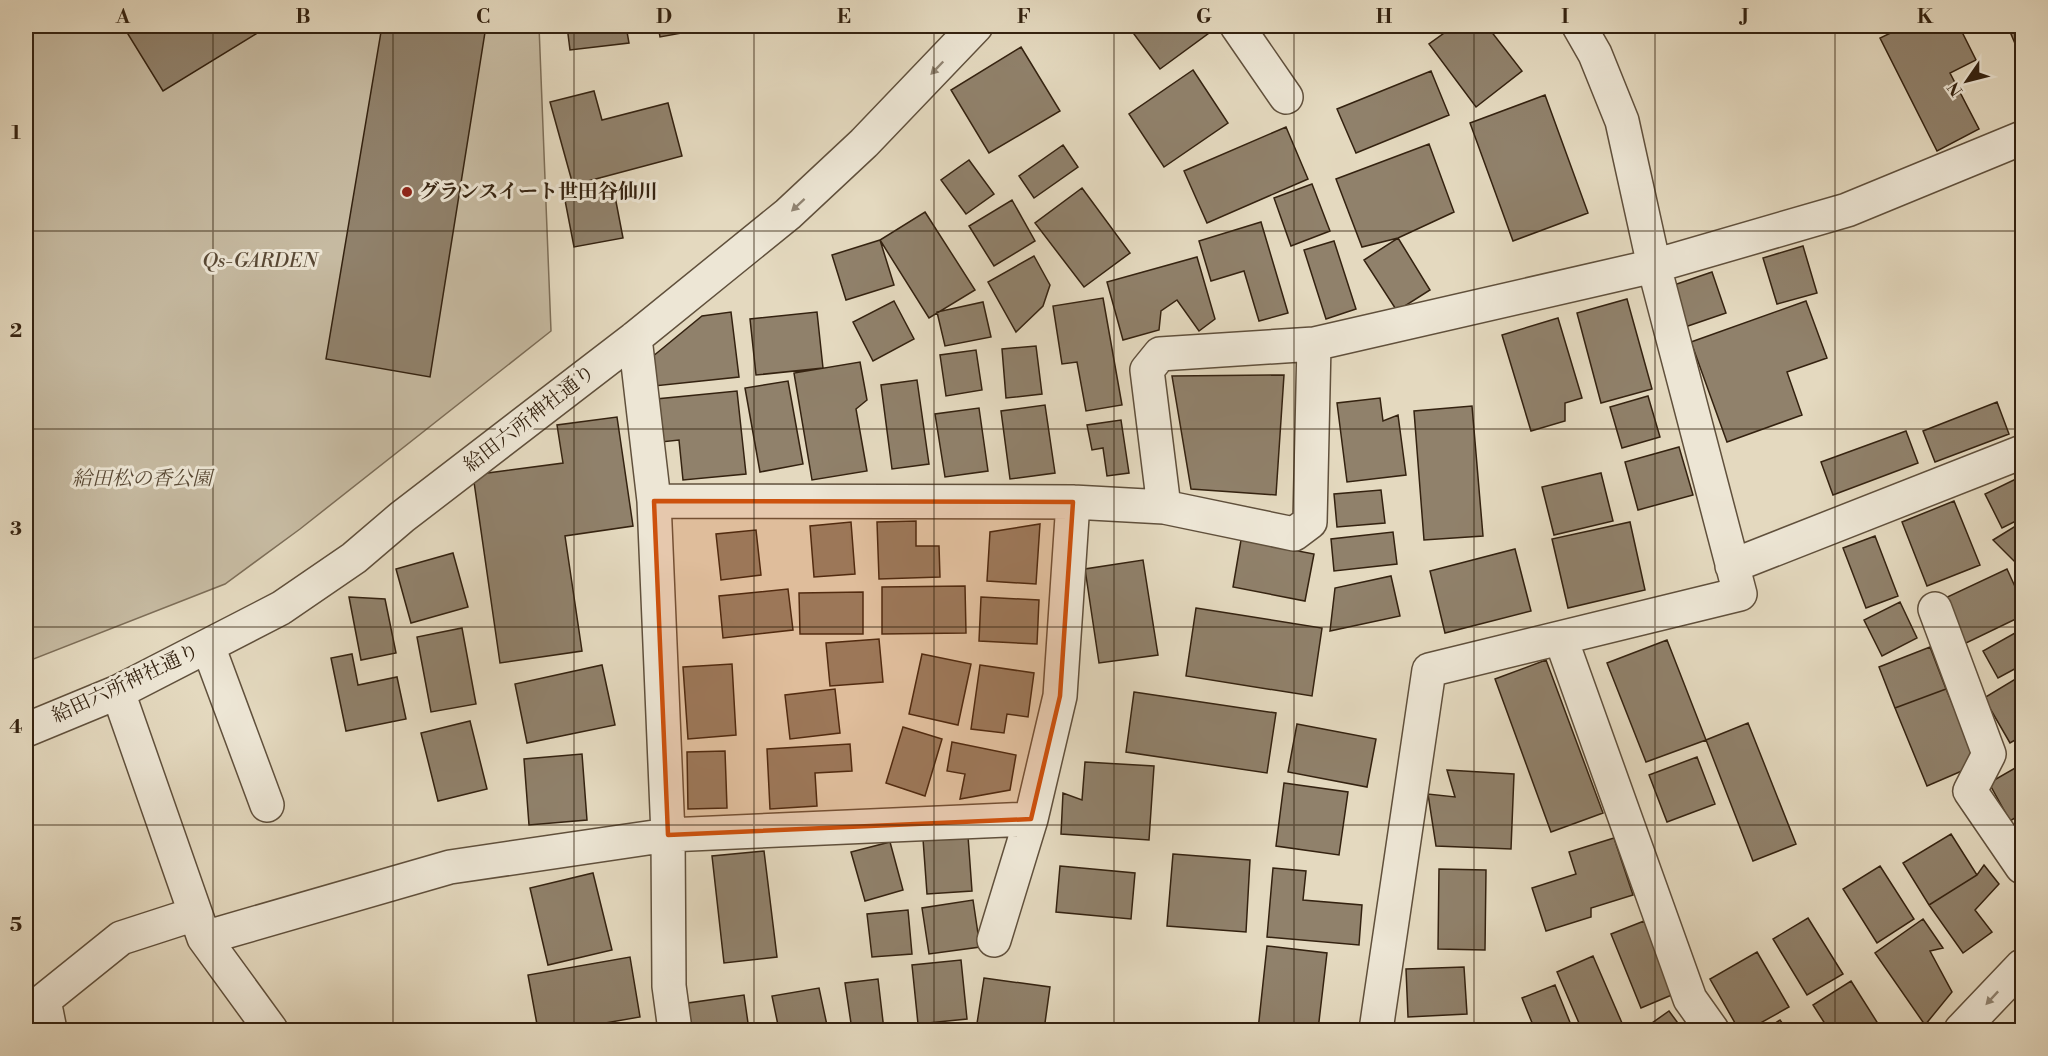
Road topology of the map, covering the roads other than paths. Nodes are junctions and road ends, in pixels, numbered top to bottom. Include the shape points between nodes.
1 (1237, 26) edge
2 (1579, 26) edge
3 (959, 31) edge
4 (1286, 97) dead end
5 (2022, 138) edge
6 (1654, 266) junction
7 (635, 338) junction
8 (1314, 344) junction
9 (2022, 452) edge
10 (654, 501) junction
11 (1073, 502) junction
12 (1164, 507) junction
13 (1732, 566) junction
14 (1935, 609) dead end
15 (1561, 639) junction
16 (208, 646) junction
17 (118, 692) junction
18 (28, 724) edge
19 (267, 805) dead end
20 (1031, 819) junction
21 (668, 835) junction
22 (2022, 867) edge
23 (199, 926) junction
24 (994, 940) dead end
25 (2022, 966) edge
26 (50, 1030) edge
27 (272, 1030) edge
28 (675, 1030) edge
29 (1376, 1030) edge
30 (1712, 1030) edge
31 (1961, 1030) edge

1 - 4 street
2 - 6 street via 1622,121
3 -> 7 street, 給田六所神社通り via 864,143 788,214
5 - 6 street via 1846,210
6 - 8 street
6 - 13 street
7 - 10 street
7 - 16 street, 給田六所神社通り via 354,558 281,608
8 - 12 street via 1160,354 1147,370
8 - 12 street via 1310,522 1294,534
9 - 13 street
10 - 11 street
10 - 21 street
11 - 12 street
11 - 20 street via 1060,696
13 - 15 street via 1740,594
14 - 22 street via 1989,754 1970,791
15 - 29 street via 1429,670
15 - 30 street via 1690,999
16 - 17 street, 給田六所神社通り
16 - 19 street
17 - 18 street, 給田六所神社通り
17 - 23 street
20 - 21 street
20 - 24 street
21 - 23 street via 450,867
21 - 28 street via 669,986
23 - 26 street via 121,938 44,1000
23 - 27 street
25 -> 31 street

